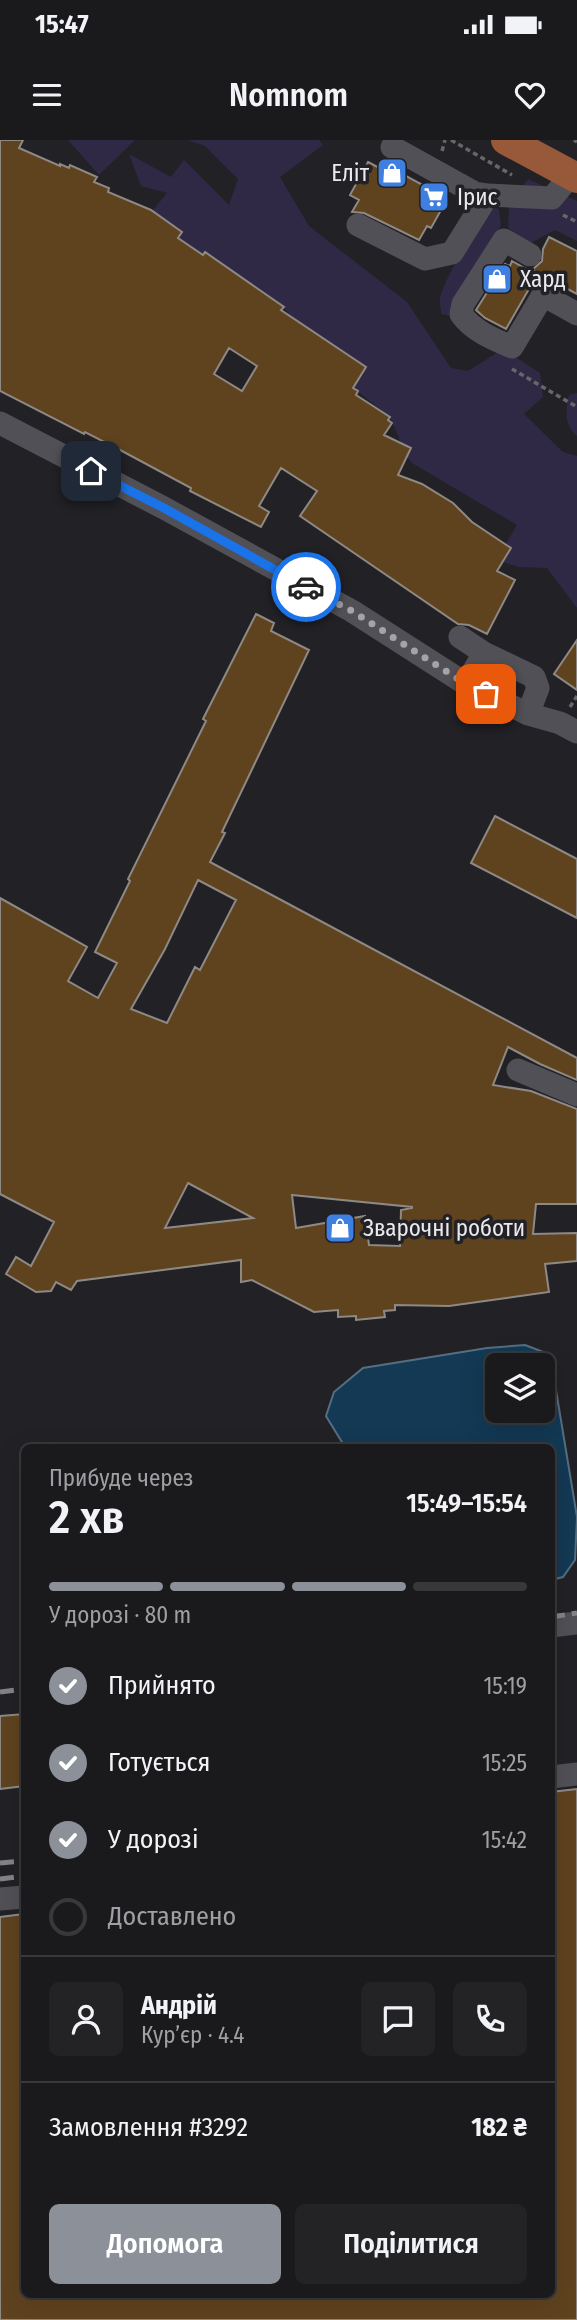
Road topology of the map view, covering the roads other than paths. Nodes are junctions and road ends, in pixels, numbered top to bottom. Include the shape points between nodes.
1 (506, 140) edge
2 (392, 147) dead end
3 (574, 176) edge
4 (488, 195) junction
5 (358, 225) dead end
6 (530, 256) dead end
7 (577, 314) edge
8 (0, 423) edge
9 (460, 637) dead end
10 (484, 653) junction
11 (466, 684) junction
12 (528, 714) junction
13 (577, 732) edge
14 (518, 1070) dead end
15 (577, 1095) edge
16 (577, 1623) edge
17 (555, 1626) edge
18 (577, 1774) edge
19 (555, 1777) edge
20 (21, 1897) edge
21 (0, 1899) edge

1 - 3 main road
2 - 4 street via 475,193
3 - 4 street via 552,198
4 - 5 street via 452,253 425,259
6 - 7 street via 504,240 463,304 461,314 467,323 512,347 543,295
8 - 11 street via 352,611
9 - 10 street
10 - 11 street
10 - 12 street via 534,677 538,688
11 - 12 street
12 - 13 street
14 - 15 street
16 - 17 street
18 - 19 street
20 - 21 street

